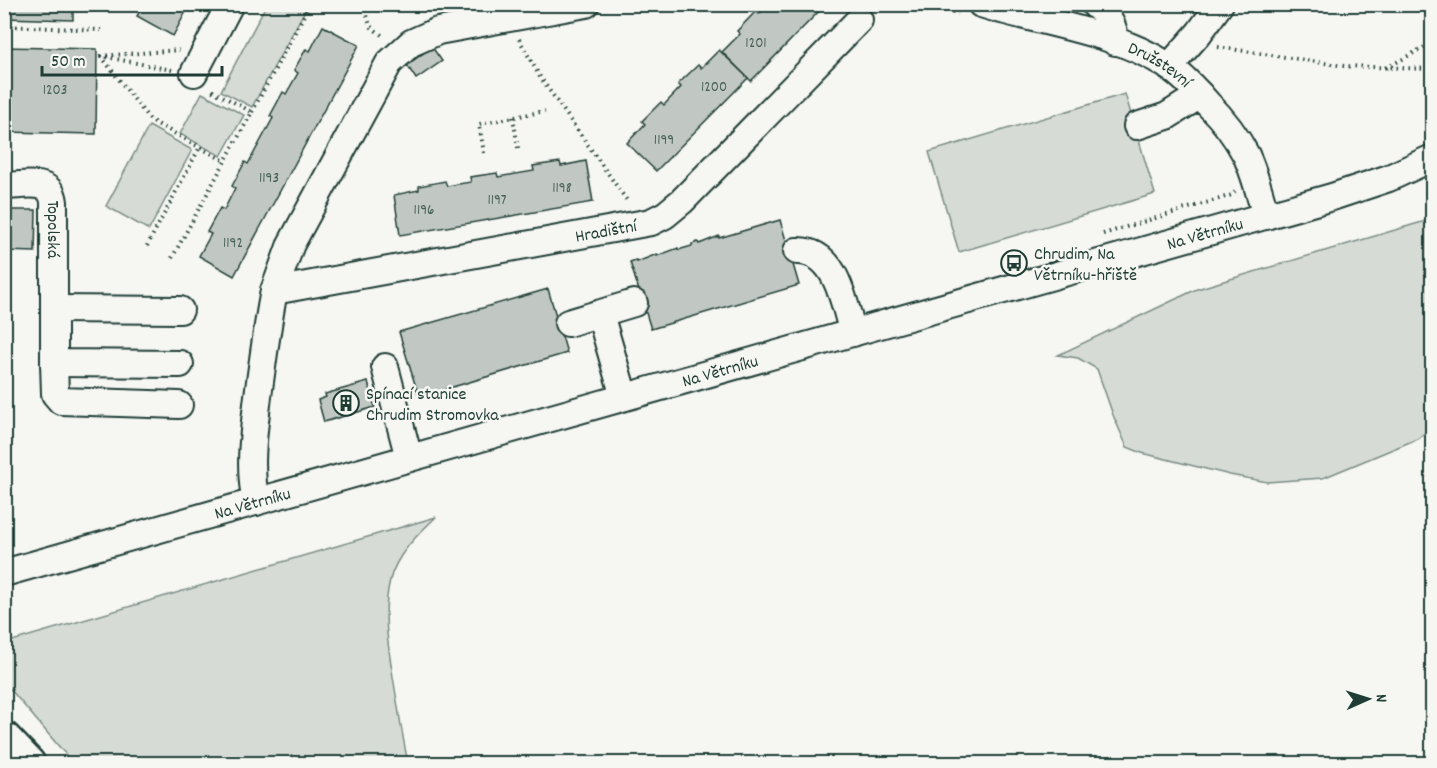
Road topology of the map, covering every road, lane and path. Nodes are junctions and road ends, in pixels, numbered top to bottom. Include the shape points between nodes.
1 (230, 4) edge
2 (310, 4) edge
3 (364, 4) edge
4 (585, 4) edge
5 (936, 4) edge
6 (1094, 4) edge
7 (1220, 4) edge
8 (972, 10) edge
9 (859, 20) dead end
10 (4, 26) edge
11 (101, 30) dead end
12 (386, 39) dead end
13 (1115, 42) junction
14 (1432, 43) edge
15 (1190, 44) junction
16 (524, 48) dead end
17 (101, 56) junction
18 (1169, 67) junction
19 (1386, 69) junction
20 (1432, 69) edge
21 (191, 71) junction
22 (1200, 95) junction
23 (545, 111) dead end
24 (252, 112) junction
25 (513, 117) junction
26 (1137, 126) dead end
27 (200, 147) junction
28 (518, 148) dead end
29 (484, 153) dead end
30 (1432, 158) edge
31 (225, 161) junction
32 (1239, 185) dead end
33 (4, 186) edge
34 (1266, 216) junction
35 (651, 222) junction
36 (1097, 236) dead end
37 (147, 246) dead end
38 (797, 251) dead end
39 (172, 258) dead end
40 (274, 291) junction
41 (634, 303) dead end
42 (54, 309) junction
43 (180, 310) dead end
44 (600, 314) junction
45 (568, 323) dead end
46 (854, 333) junction
47 (54, 363) junction
48 (180, 364) dead end
49 (385, 367) dead end
50 (624, 397) junction
51 (179, 405) dead end
52 (409, 458) junction
53 (256, 502) junction
54 (4, 573) edge
55 (4, 739) edge
56 (28, 764) edge

1 - 21 street
2 - 24 path
3 - 12 path via 370,26
4 - 40 street via 438,31 401,51 389,63 291,244
5 - 8 path
6 - 13 street via 1110,21
7 - 15 street
8 - 13 street, Družstevní via 1077,29
9 - 35 street, Hradištní via 682,201
10 - 11 path
13 - 18 street, Družstevní
14 - 19 path
15 - 18 street
15 - 19 path
16 - 35 path via 634,212
17 - 21 path
17 - 21 path
17 - 27 path via 150,120
18 - 22 street, Družstevní
19 - 20 path
21 - 24 path
22 - 26 street via 1167,116
22 - 34 street, Družstevní via 1234,135 1246,156
23 - 25 path
24 - 31 path
25 - 28 path
25 - 29 path via 479,124
27 - 31 path
27 - 37 path
30 - 34 street, Na Větrníku via 1361,188
31 - 39 path
32 - 36 path via 1232,195
33 - 42 street, Topolská via 40,185 52,193
34 - 46 street, Na Větrníku
35 - 40 street, Hradištní
38 - 46 street via 813,252 831,270
40 - 53 street via 252,449
41 - 44 street
42 - 43 street
42 - 47 street
44 - 45 street
44 - 50 street
46 - 50 street, Na Větrníku
47 - 48 street
47 - 51 street via 54,388 61,401
49 - 52 street
50 - 52 street, Na Větrníku
52 - 53 street, Na Větrníku
53 - 54 street, Na Větrníku
55 - 56 main road

